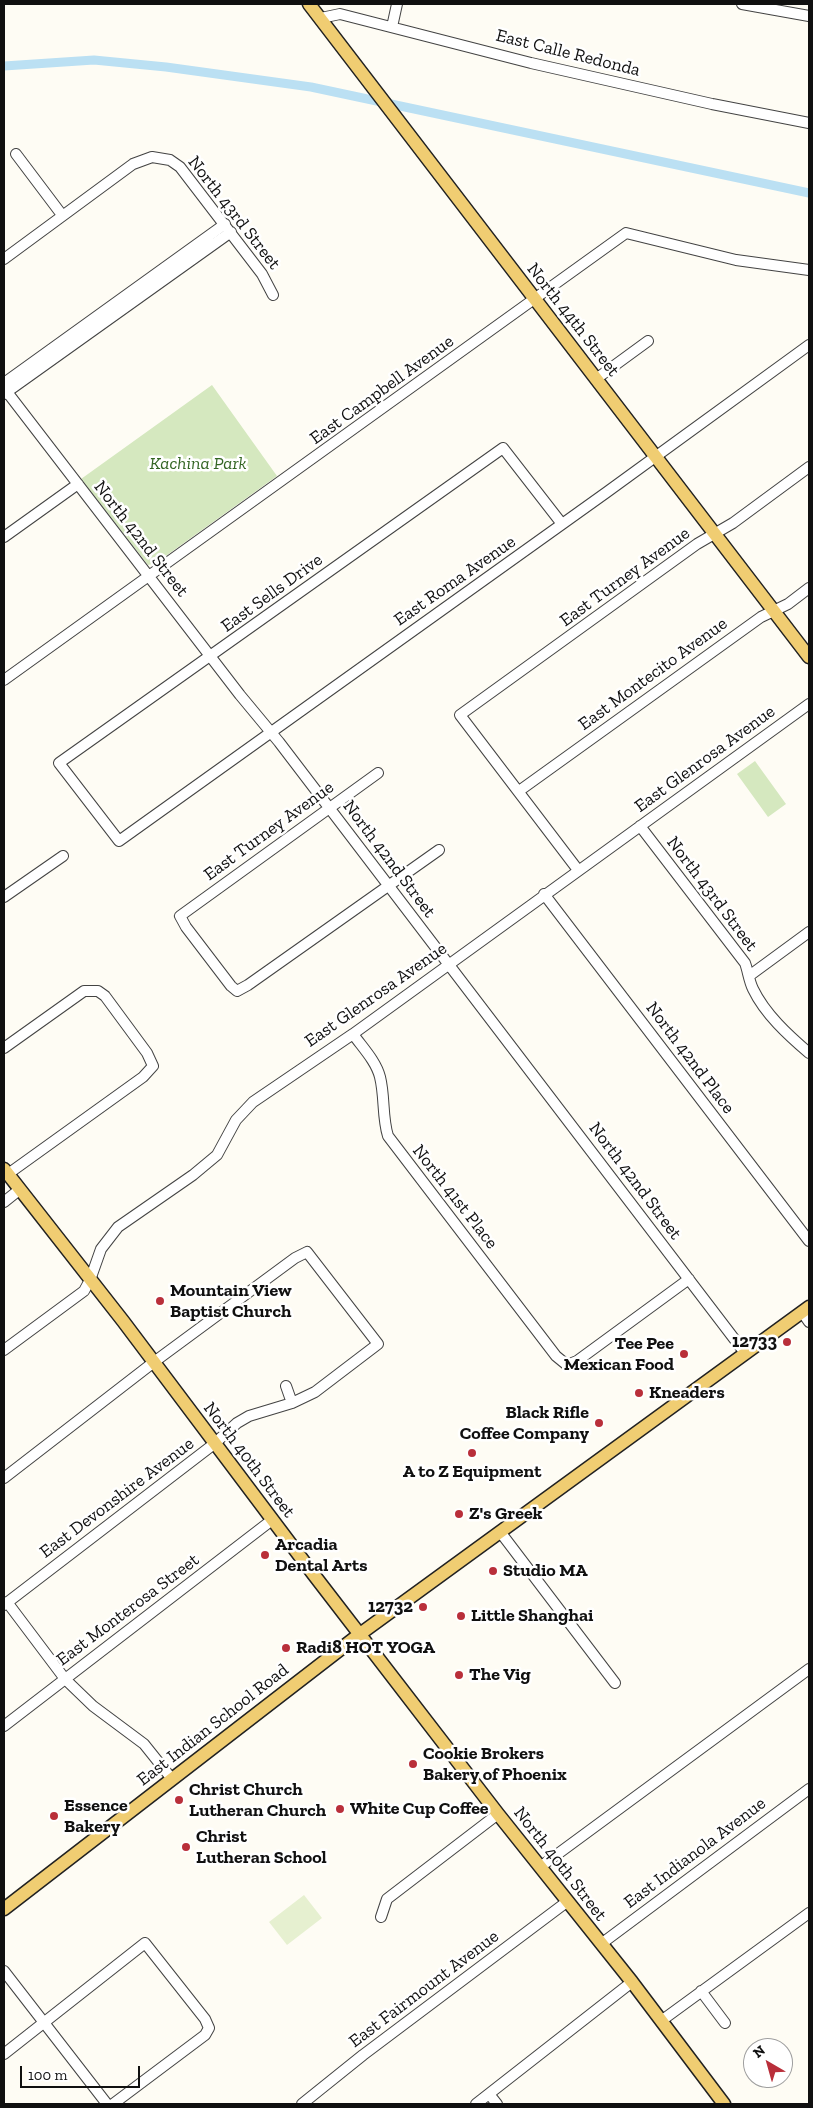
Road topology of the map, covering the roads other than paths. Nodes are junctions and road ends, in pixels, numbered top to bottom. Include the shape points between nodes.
1 (309, 4) edge
2 (398, 4) edge
3 (742, 4) edge
4 (809, 16) edge
5 (321, 18) junction
6 (392, 27) junction
7 (809, 123) edge
8 (16, 154) dead end
9 (62, 215) junction
10 (228, 228) junction
11 (4, 258) edge
12 (809, 270) edge
13 (273, 296) dead end
14 (536, 300) junction
15 (648, 341) dead end
16 (809, 345) edge
17 (596, 379) junction
18 (4, 389) edge
19 (656, 456) junction
20 (809, 467) edge
21 (78, 484) junction
22 (562, 524) junction
23 (715, 533) junction
24 (4, 537) edge
25 (148, 577) junction
26 (809, 588) edge
27 (774, 610) junction
28 (212, 656) junction
29 (809, 657) edge
30 (4, 680) edge
31 (809, 704) edge
32 (270, 732) junction
33 (378, 773) dead end
34 (519, 791) junction
35 (329, 808) junction
36 (640, 826) junction
37 (119, 841) joint
38 (439, 850) dead end
39 (63, 856) dead end
40 (578, 870) junction
41 (388, 885) junction
42 (544, 894) junction
43 (4, 897) edge
44 (809, 932) edge
45 (448, 964) junction
46 (749, 976) junction
47 (353, 1034) junction
48 (4, 1048) edge
49 (809, 1053) edge
50 (6, 1172) edge
51 (19, 1190) junction
52 (4, 1202) edge
53 (809, 1241) edge
54 (689, 1279) junction
55 (90, 1280) junction
56 (807, 1314) edge
57 (4, 1350) edge
58 (745, 1353) junction
59 (154, 1362) junction
60 (286, 1386) dead end
61 (292, 1403) junction
62 (214, 1444) junction
63 (4, 1478) edge
64 (272, 1520) junction
65 (500, 1532) junction
66 (6, 1603) edge
67 (360, 1634) junction
68 (809, 1669) edge
69 (65, 1679) junction
70 (615, 1683) dead end
71 (4, 1726) edge
72 (172, 1779) junction
73 (809, 1789) edge
74 (498, 1814) junction
75 (540, 1867) junction
76 (568, 1901) junction
77 (4, 1909) edge
78 (809, 1913) edge
79 (381, 1916) dead end
80 (601, 1944) junction
81 (4, 1971) edge
82 (632, 1982) junction
83 (701, 1991) junction
84 (661, 2021) junction
85 (43, 2022) junction
86 (726, 2023) dead end
87 (4, 2054) edge
88 (490, 2094) junction
89 (107, 2104) edge
90 (113, 2104) edge
91 (302, 2104) edge
92 (476, 2104) edge
93 (497, 2104) edge
94 (724, 2104) edge

1 - 5 main road, North 44th Street
2 - 6 street
3 - 4 street
5 - 6 street, East Calle Redonda via 337,14
5 - 14 main road, North 44th Street
6 - 7 street, East Calle Redonda via 531,63
8 - 9 street
9 - 10 street, North 43rd Street via 133,164 152,157 170,160 180,167
9 - 11 street
10 - 13 street, North 43rd Street via 262,274
10 - 18 street
12 - 14 street, East Campbell Avenue via 736,260 626,233
14 - 17 main road, North 44th Street
14 - 25 street, East Campbell Avenue
15 - 17 street
16 - 19 street, East Roma Avenue
17 - 19 main road, North 44th Street
18 - 21 street, North 42nd Street
19 - 22 street, East Roma Avenue
19 - 23 main road, North 44th Street
20 - 23 street, East Turney Avenue
21 - 24 street
21 - 25 street, North 42nd Street
22 - 28 street, East Sells Drive via 503,448
22 - 32 street, East Roma Avenue
23 - 27 main road, North 44th Street
23 - 34 street, East Turney Avenue via 460,715
25 - 28 street, North 42nd Street
25 - 30 street, East Campbell Avenue
26 - 27 street, East Montecito Avenue
27 - 29 main road, North 44th Street
27 - 34 street, East Montecito Avenue
28 - 32 street, North 42nd Street
28 - 37 street, East Sells Drive via 59,763
31 - 36 street, East Glenrosa Avenue
32 - 35 street, North 42nd Street
32 - 37 street, East Roma Avenue
33 - 35 street, East Turney Avenue
34 - 40 street
35 - 41 street, North 42nd Street
35 - 41 street, East Turney Avenue via 180,916 231,986 237,991 248,985
36 - 40 street, East Glenrosa Avenue
36 - 46 street, North 43rd Street via 745,963
38 - 41 street
39 - 43 street
40 - 42 street, East Glenrosa Avenue
41 - 45 street, North 42nd Street
42 - 45 street, East Glenrosa Avenue
42 - 53 street, North 42nd Place
44 - 46 street
45 - 47 street, East Glenrosa Avenue
45 - 54 street, North 42nd Street
46 - 49 street, North 43rd Street via 761,1002 788,1035
47 - 54 street, North 41st Place via 380,1077 388,1136 556,1356 567,1365
47 - 55 street, East Glenrosa Avenue via 253,1102 236,1120 217,1155 118,1227 101,1249
48 - 50 street via 84,991 98,991 147,1053 153,1066 143,1077
50 - 51 main road, North 40th Street
51 - 52 street
51 - 55 main road, North 40th Street
54 - 58 street, North 42nd Street
55 - 57 street, East Glenrosa Avenue via 84,1291
55 - 59 main road, North 40th Street
56 - 58 main road, East Indian School Road
58 - 65 main road, East Indian School Road
59 - 61 street, East Devonshire Avenue via 307,1252 378,1344 315,1392
59 - 62 main road, North 40th Street
59 - 63 street
60 - 61 street
61 - 62 street, East Devonshire Avenue via 249,1416
62 - 64 main road, North 40th Street
62 - 66 street, East Devonshire Avenue
64 - 67 main road, North 40th Street
64 - 69 street, East Monterosa Street
65 - 67 main road, East Indian School Road
65 - 70 street
66 - 69 street
67 - 72 main road, East Indian School Road
67 - 74 main road, North 40th Street
68 - 75 street
69 - 71 street, East Monterosa Street
69 - 72 street via 93,1706 144,1744
72 - 77 main road, East Indian School Road
73 - 80 street, East Indianola Avenue
74 - 75 main road, North 40th Street
74 - 79 street via 387,1899
75 - 76 main road, North 40th Street
76 - 80 main road, North 40th Street
76 - 91 street, East Fairmount Avenue
78 - 83 street
80 - 82 main road, North 40th Street
81 - 85 street
82 - 84 main road, North 40th Street
82 - 88 street
83 - 84 street
83 - 86 street
84 - 94 main road, North 40th Street
85 - 87 street
85 - 89 street
85 - 90 street via 145,1943 209,2028 205,2035
88 - 92 street
88 - 93 street

